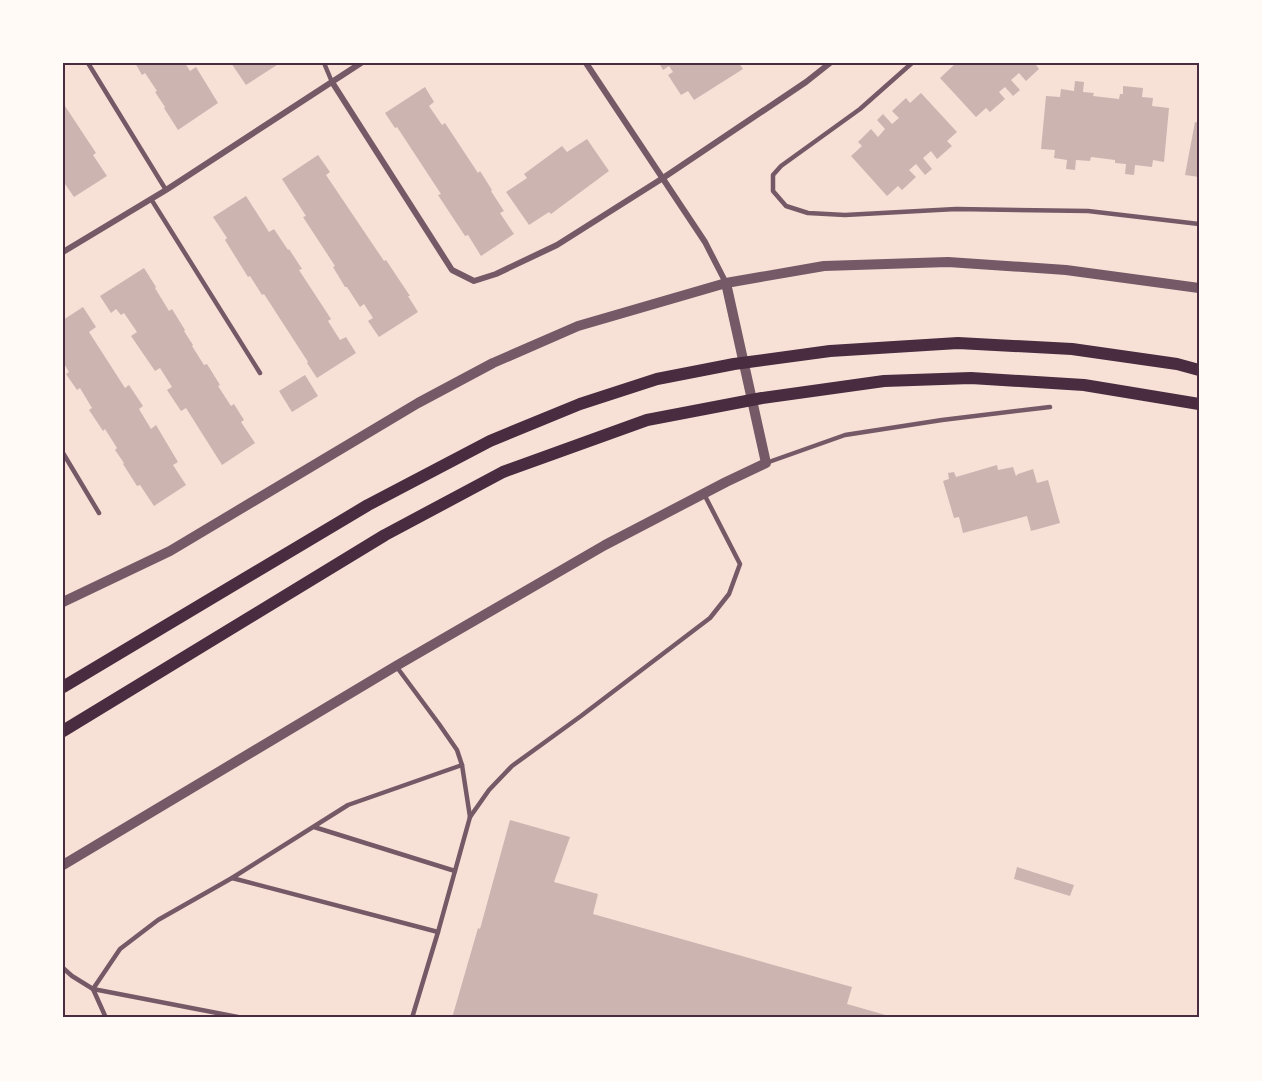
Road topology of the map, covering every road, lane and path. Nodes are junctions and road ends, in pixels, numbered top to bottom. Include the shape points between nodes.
1 (88, 63) edge
2 (324, 63) edge
3 (362, 63) edge
4 (586, 63) edge
5 (830, 63) edge
6 (912, 63) edge
7 (332, 82) junction
8 (663, 178) junction
9 (166, 190) junction
10 (151, 199) junction
11 (1199, 224) edge
12 (63, 252) edge
13 (726, 283) junction
14 (1199, 288) edge
15 (1199, 370) edge
16 (260, 373) dead end
17 (1199, 404) edge
18 (1050, 407) dead end
19 (63, 453) edge
20 (766, 463) junction
21 (704, 494) junction
22 (99, 513) dead end
23 (63, 602) edge
24 (396, 666) junction
25 (65, 686) edge
26 (63, 731) edge
27 (462, 765) junction
28 (470, 817) junction
29 (314, 827) junction
30 (63, 866) edge
31 (455, 871) junction
32 (232, 878) junction
33 (438, 932) junction
34 (63, 968) edge
35 (93, 988) junction
36 (106, 1018) edge
37 (243, 1018) edge
38 (412, 1018) edge

1 - 9 lane
2 - 7 lane
3 - 7 street
4 - 8 street
5 - 8 street
6 - 11 lane via 860,109 772,175 773,191 786,206 808,213 844,215 956,209 1088,211
7 - 8 street via 452,270 474,281 557,245
7 - 9 street
8 - 13 street via 705,242
9 - 10 street
10 - 12 street
10 - 16 lane
13 - 14 street via 824,266 948,262 1066,270
13 - 20 street
13 - 23 street via 578,326 493,363 418,403 170,551
15 - 25 main road via 1072,349 958,343 830,351 657,379 580,404 490,441 368,505
17 - 26 main road via 1084,385 971,378 884,381 762,398 647,420 503,472 385,535
18 - 20 lane via 845,435
19 - 22 lane
20 - 21 street
21 - 24 street via 606,545
21 - 28 lane via 740,564 729,594 710,618 512,766
24 - 27 lane via 457,750
24 - 30 street
27 - 28 lane
27 - 29 lane via 348,805
28 - 31 lane
29 - 31 lane
29 - 32 lane
31 - 33 lane
32 - 33 lane
32 - 35 lane via 158,920 120,949
33 - 38 lane
34 - 35 lane
35 - 36 lane
35 - 37 lane

